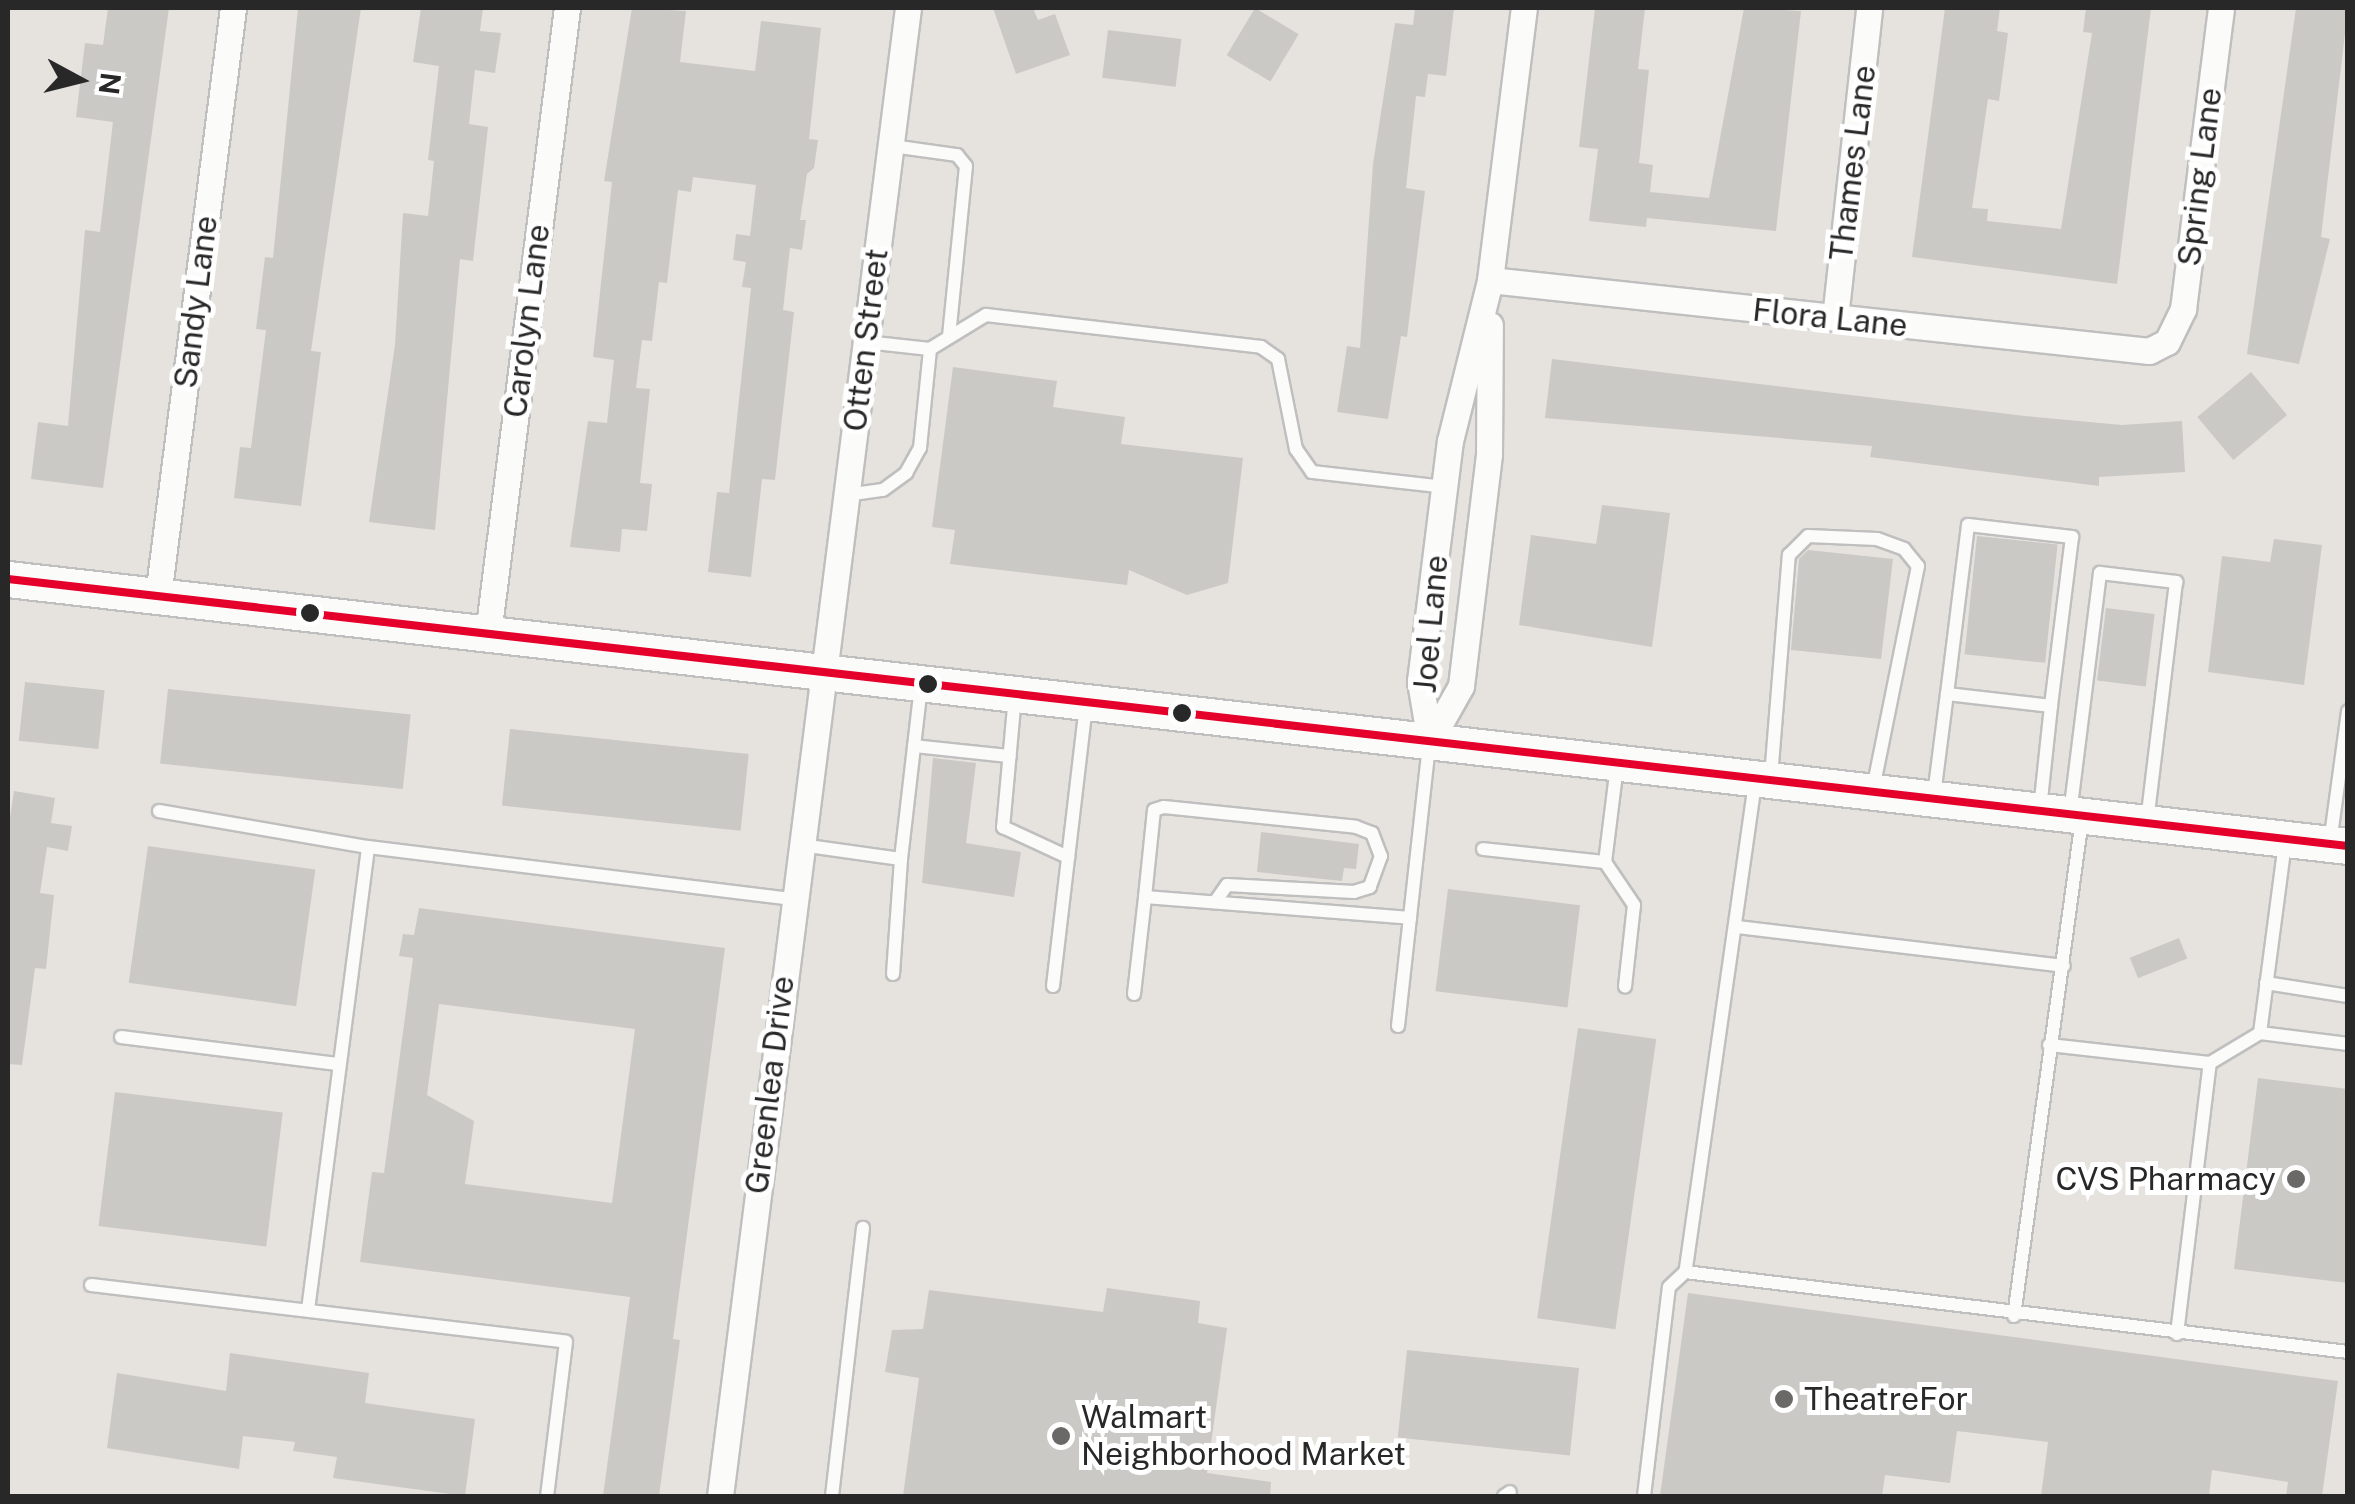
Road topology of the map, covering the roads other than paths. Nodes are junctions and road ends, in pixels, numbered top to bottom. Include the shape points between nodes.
1 (233, 8) edge
2 (567, 8) edge
3 (908, 8) edge
4 (1524, 8) edge
5 (1869, 8) edge
6 (2221, 8) edge
7 (892, 146) junction
8 (1490, 280) junction
9 (1835, 318) junction
10 (948, 337) junction
11 (866, 342) junction
12 (2167, 342) joint
13 (930, 349) junction
14 (1445, 488) junction
15 (846, 495) junction
16 (8, 578) edge
17 (158, 596) junction
18 (488, 634) junction
19 (822, 673) junction
20 (921, 683) junction
21 (1015, 693) junction
22 (1946, 694) junction
23 (1086, 700) junction
24 (2051, 706) junction
25 (2347, 715) edge
26 (1430, 742) junction
27 (914, 746) junction
28 (1009, 756) junction
29 (1617, 763) junction
30 (1763, 780) junction
31 (1873, 792) junction
32 (1934, 800) junction
33 (159, 812) dead end
34 (2064, 814) junction
35 (2147, 824) junction
36 (2285, 840) junction
37 (800, 845) junction
38 (2339, 845) edge
39 (368, 846) junction
40 (1483, 849) dead end
41 (1068, 857) junction
42 (901, 859) junction
43 (1605, 862) junction
44 (1144, 897) junction
45 (793, 899) junction
46 (1214, 902) junction
47 (1410, 918) junction
48 (1737, 928) junction
49 (2064, 966) junction
50 (893, 974) dead end
51 (2266, 983) junction
52 (1054, 986) dead end
53 (1625, 987) dead end
54 (1134, 994) dead end
55 (2348, 996) edge
56 (1398, 1026) dead end
57 (2260, 1034) junction
58 (121, 1037) dead end
59 (2348, 1044) edge
60 (2049, 1045) junction
61 (2210, 1063) junction
62 (339, 1064) junction
63 (864, 1228) dead end
64 (1685, 1272) junction
65 (91, 1284) dead end
66 (308, 1310) junction
67 (2014, 1316) junction
68 (2176, 1334) junction
69 (2348, 1352) edge
70 (547, 1496) edge
71 (720, 1496) edge
72 (832, 1496) edge
73 (1644, 1496) edge

1 - 17 street, Sandy Lane
2 - 18 street, Carolyn Lane
3 - 7 street, Otten Street
4 - 8 street, Joel Lane
5 - 9 street, Thames Lane
6 - 12 street, Spring Lane via 2183,309
7 - 10 lane via 957,155 968,172
7 - 11 street, Otten Street
8 - 9 street, Flora Lane
8 - 14 street, Joel Lane
8 - 26 street, Joel Lane via 1489,454 1461,686
9 - 12 street, Flora Lane via 2129,352
10 - 13 lane
10 - 14 lane via 986,315 1261,347 1278,360 1296,449 1312,472
11 - 13 lane
11 - 15 street, Otten Street
13 - 15 lane via 928,400 913,460 895,485
14 - 26 street, Joel Lane via 1420,682
15 - 19 street, Otten Street
16 - 17 street
17 - 18 street
18 - 19 street
19 - 20 street
19 - 37 street, Greenlea Drive
20 - 21 street
20 - 27 lane
21 - 23 street
21 - 28 lane
22 - 24 lane
22 - 24 lane via 1968,525 2072,537
22 - 32 lane
23 - 26 street
23 - 41 lane
24 - 34 lane
25 - 38 lane
26 - 29 street
26 - 47 lane
27 - 28 lane
27 - 42 lane
28 - 41 lane via 1003,827
29 - 30 street
29 - 43 lane
30 - 31 street
30 - 31 lane via 1789,555 1808,536 1878,539 1904,548 1918,566
30 - 48 lane
31 - 32 street
32 - 34 street
33 - 39 lane
34 - 35 street
34 - 35 lane via 2100,573 2176,582
34 - 49 lane
35 - 36 street
36 - 38 street
36 - 51 lane
37 - 42 lane
37 - 45 street, Greenlea Drive
39 - 45 lane
39 - 62 lane
40 - 43 lane
41 - 52 lane
42 - 50 lane
43 - 53 lane via 1634,905
44 - 46 lane
44 - 46 lane via 1154,810 1356,828 1372,833 1381,856 1370,887 1354,892 1227,885
44 - 54 lane
45 - 71 street, Greenlea Drive
46 - 47 lane
47 - 56 lane
48 - 49 lane
48 - 64 lane
49 - 60 lane
51 - 55 lane
51 - 57 lane
57 - 59 lane
57 - 61 lane
58 - 62 lane
60 - 61 lane
60 - 67 lane
61 - 68 lane
62 - 66 lane
63 - 72 lane
64 - 67 lane
64 - 73 lane via 1669,1287
65 - 66 lane
66 - 70 lane via 566,1342
67 - 68 lane
68 - 69 lane

